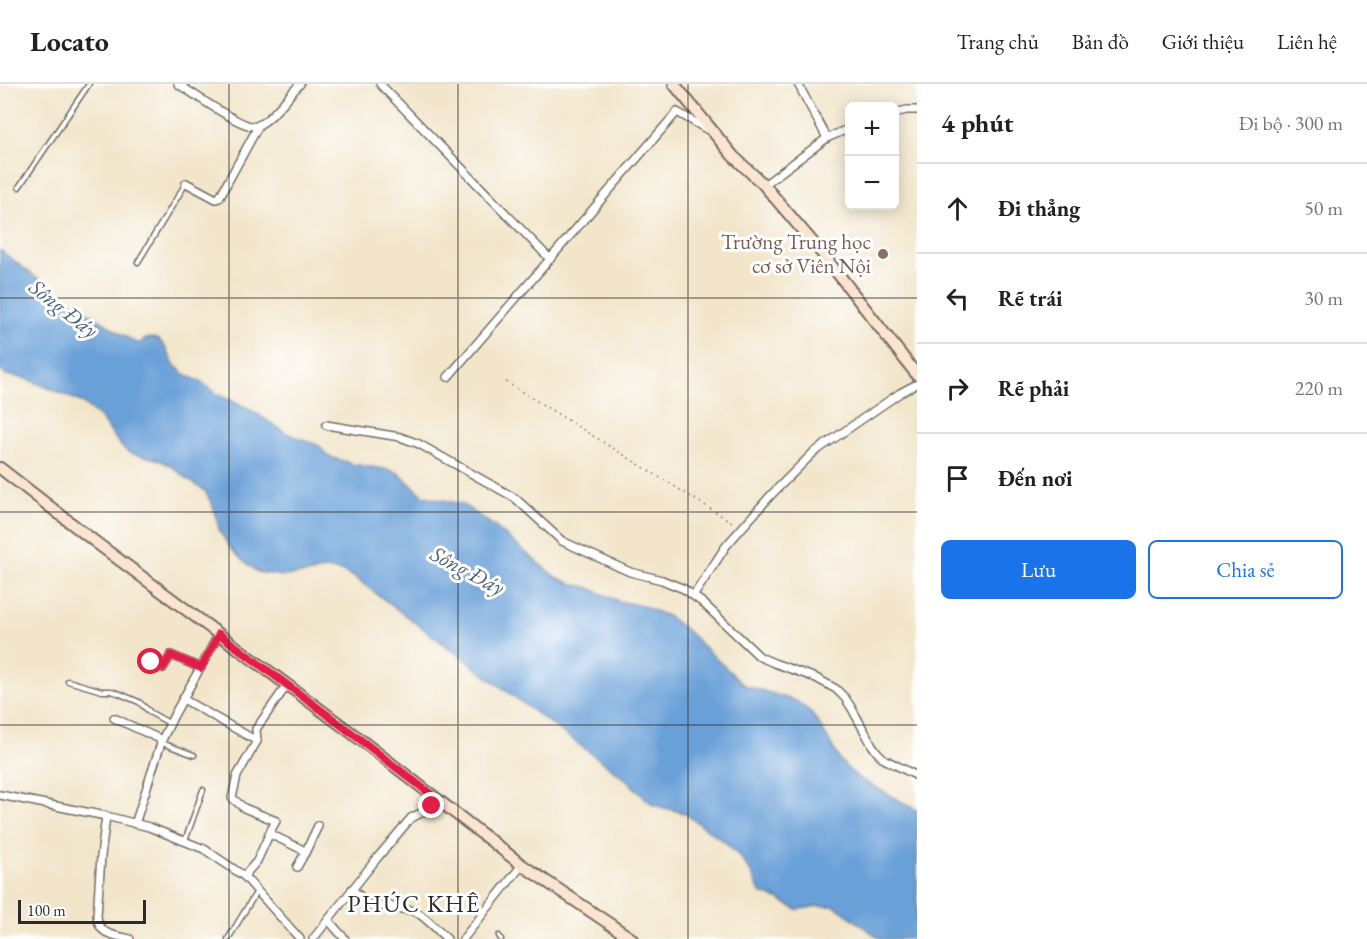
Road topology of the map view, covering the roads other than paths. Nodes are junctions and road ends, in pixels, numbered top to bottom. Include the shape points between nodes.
1 (89, 84) edge
2 (178, 84) edge
3 (300, 84) edge
4 (380, 84) edge
5 (674, 84) edge
6 (798, 84) edge
7 (917, 110) edge
8 (899, 112) edge
9 (259, 125) junction
10 (845, 130) edge
11 (715, 134) junction
12 (827, 138) junction
13 (186, 183) joint
14 (764, 185) junction
15 (19, 187) dead end
16 (550, 259) junction
17 (138, 262) dead end
18 (914, 362) edge
19 (917, 375) edge
20 (448, 377) dead end
21 (917, 384) edge
22 (326, 425) dead end
23 (0, 468) edge
24 (694, 595) junction
25 (219, 634) junction
26 (151, 662) dead end
27 (201, 668) junction
28 (68, 681) dead end
29 (288, 685) junction
30 (183, 699) junction
31 (114, 718) dead end
32 (170, 724) junction
33 (162, 741) junction
34 (257, 741) junction
35 (194, 755) dead end
36 (917, 776) edge
37 (203, 790) dead end
38 (0, 795) edge
39 (437, 799) junction
40 (106, 816) junction
41 (135, 824) junction
42 (318, 826) dead end
43 (270, 834) junction
44 (185, 842) junction
45 (305, 853) junction
46 (522, 865) junction
47 (297, 867) dead end
48 (244, 876) junction
49 (352, 889) junction
50 (258, 890) junction
51 (328, 920) junction
52 (113, 937) edge
53 (130, 939) edge
54 (228, 939) edge
55 (300, 939) edge
56 (313, 939) edge
57 (345, 939) edge
58 (447, 939) edge
59 (463, 939) edge
60 (632, 939) edge

1 - 15 lane
2 - 9 street via 244,125
3 - 9 street
4 - 16 street
5 - 11 street
6 - 12 street
7 - 8 street
9 - 13 street via 219,198
10 - 12 street
11 - 14 street
11 - 16 street via 677,112
12 - 14 street
13 - 17 lane
14 - 18 street
16 - 20 street
18 - 19 street
21 - 24 street via 813,453 726,546
22 - 24 street via 400,437 419,444 515,498 562,541
23 - 25 street
24 - 36 street via 760,657 836,689 877,752
25 - 27 street
25 - 29 street
26 - 27 street via 163,668 171,655
27 - 30 street
28 - 32 lane via 118,693 139,702
29 - 34 street via 256,729
29 - 39 street
30 - 32 street
30 - 34 street
31 - 33 street
32 - 33 street
33 - 35 lane
33 - 41 street
34 - 43 street via 237,776 232,798 244,808 276,821
37 - 44 lane
38 - 40 street
39 - 46 street
39 - 49 street via 411,818
40 - 41 street
40 - 52 street via 97,919
41 - 44 street
42 - 45 street
43 - 45 street
43 - 48 street via 257,861
44 - 48 street via 204,849
45 - 47 street
46 - 59 street
46 - 60 street
48 - 50 street
49 - 51 street
49 - 58 street via 374,909 387,904 394,909 414,911
50 - 54 lane
50 - 55 street
51 - 56 street
51 - 57 street
52 - 53 street

